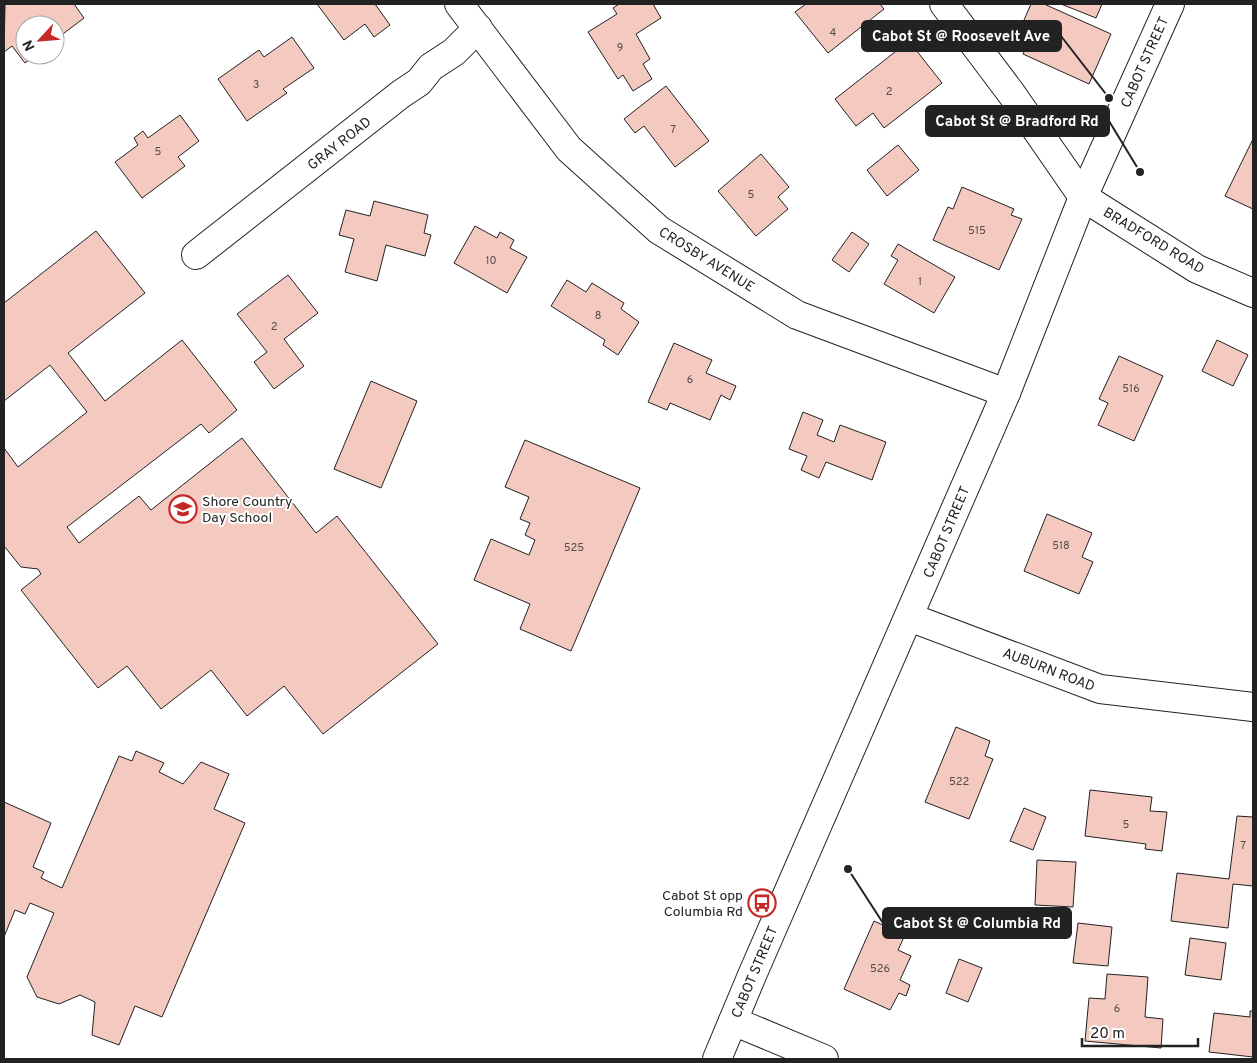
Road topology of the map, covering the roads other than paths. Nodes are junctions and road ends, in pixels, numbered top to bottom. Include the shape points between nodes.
1 (459, 4) edge
2 (944, 4) edge
3 (1170, 4) edge
4 (478, 28) junction
5 (1083, 197) junction
6 (196, 255) dead end
7 (1253, 293) edge
8 (1006, 393) junction
9 (909, 617) junction
10 (1253, 707) edge
11 (733, 1021) junction
12 (717, 1059) edge
13 (824, 1059) edge

1 - 4 main road, CROSBY AVENUE
2 - 5 main road
3 - 5 main road, CABOT STREET
4 - 6 main road, GRAY ROAD via 454,52 431,67 419,82
4 - 8 main road, CROSBY AVENUE via 569,149 659,230 797,315
5 - 7 main road, BRADFORD ROAD via 1197,269
5 - 8 main road, CABOT STREET
8 - 9 main road, CABOT STREET
9 - 10 main road, AUBURN ROAD via 1100,689
9 - 11 main road, CABOT STREET
11 - 12 main road, CABOT STREET
11 - 13 main road

